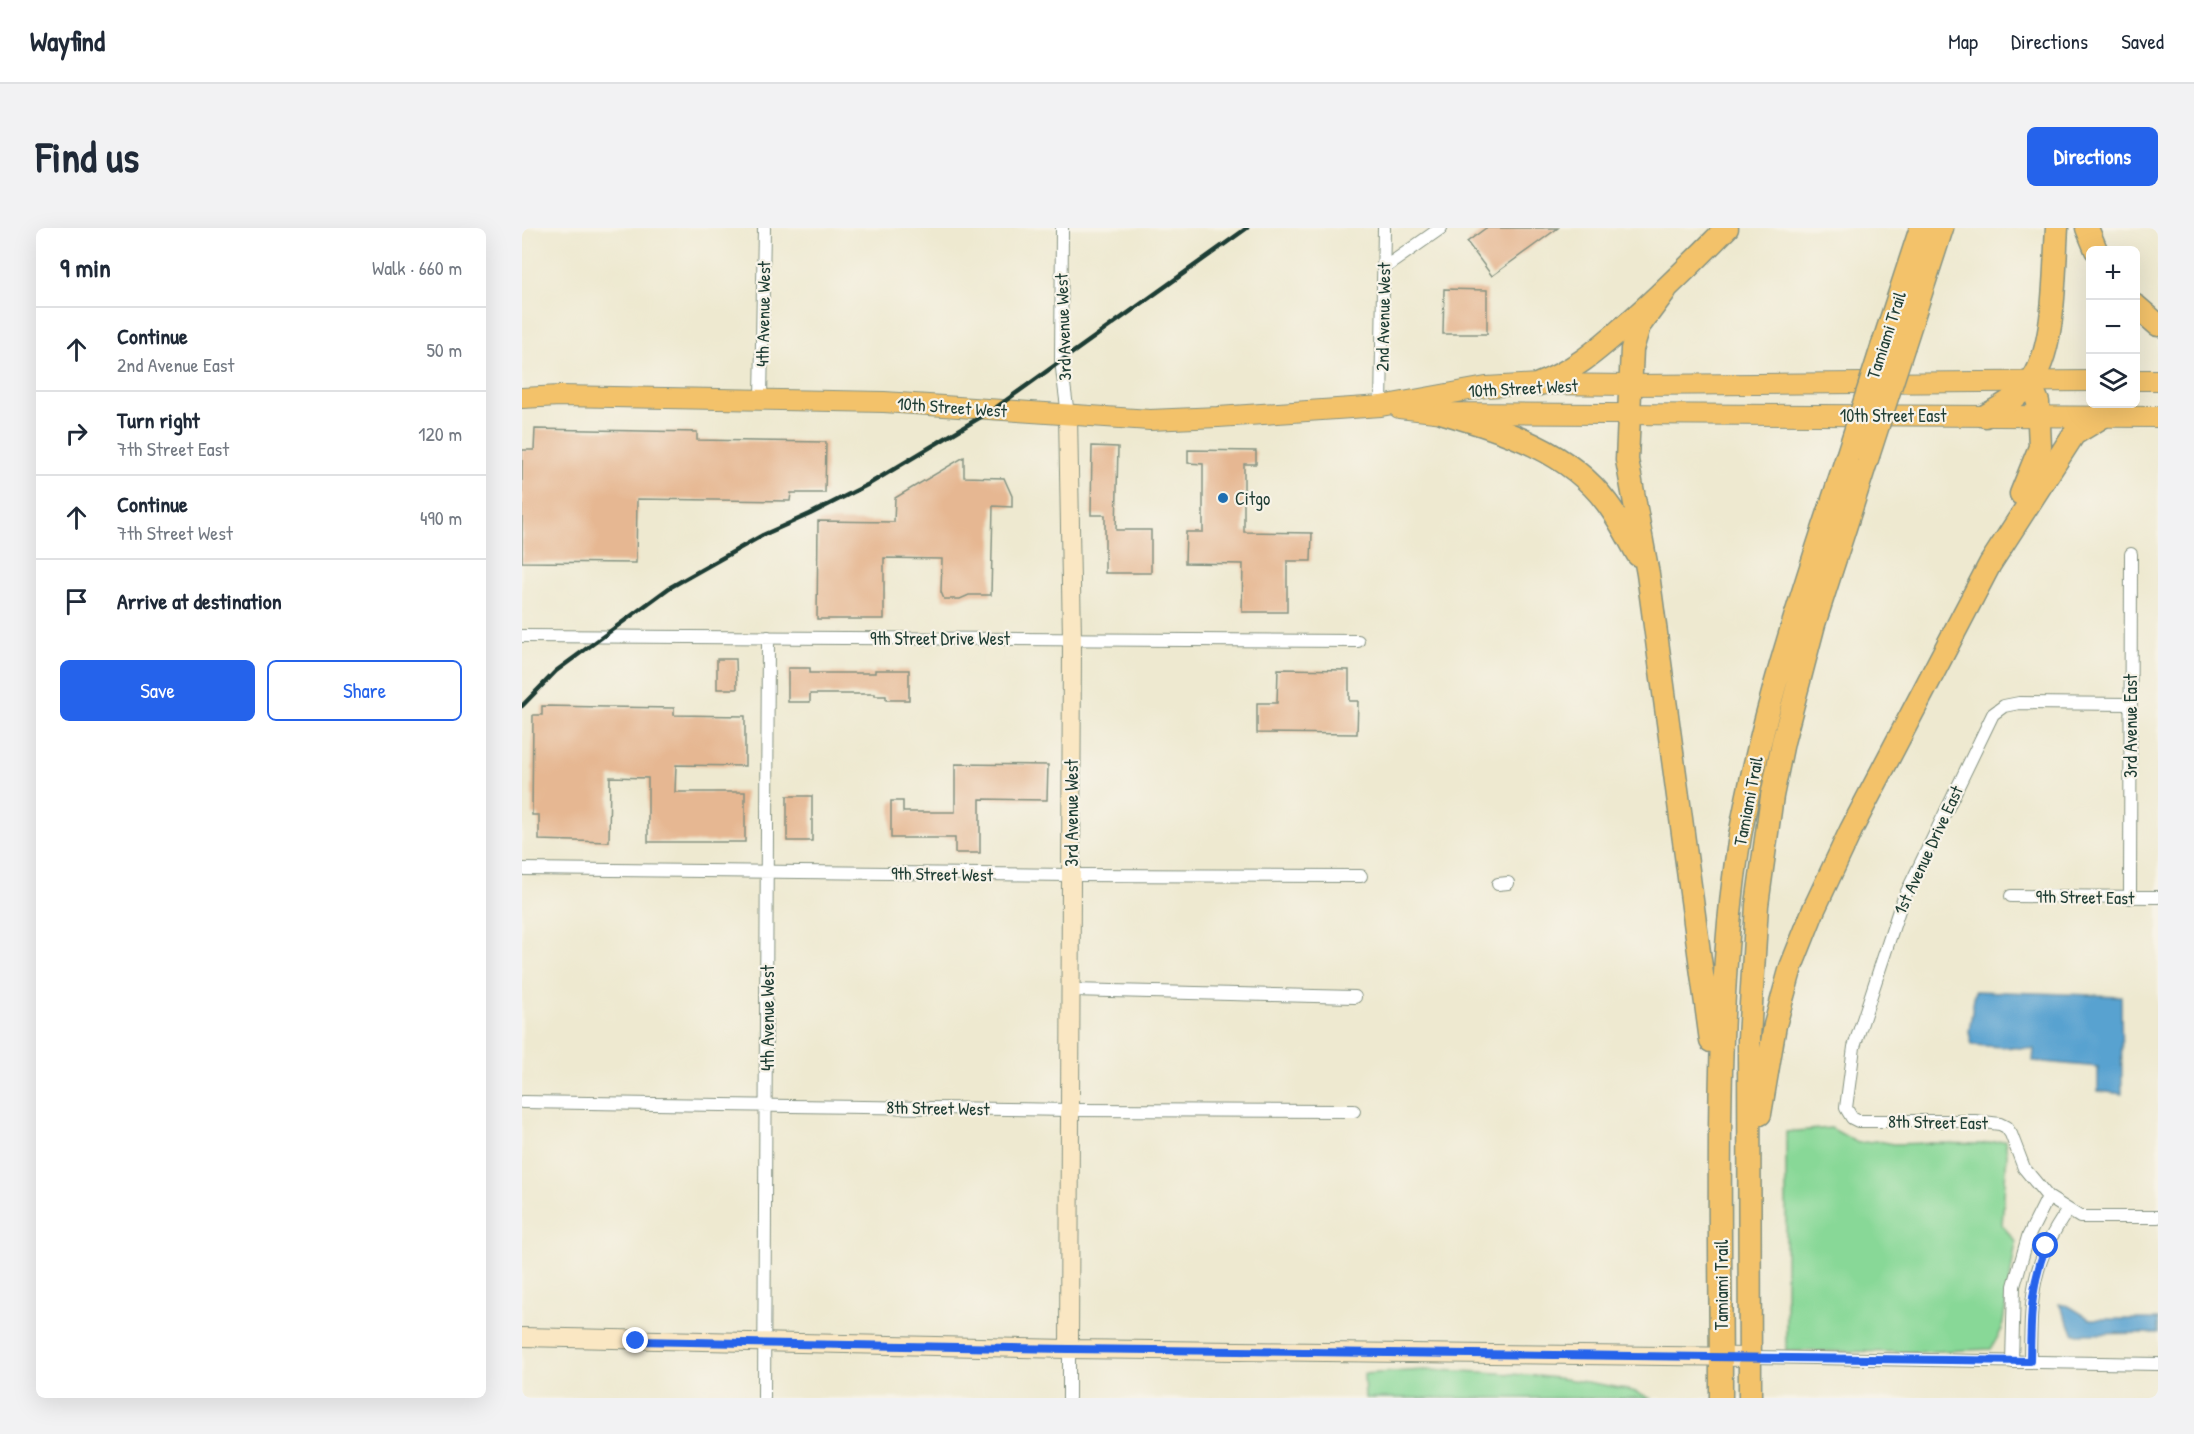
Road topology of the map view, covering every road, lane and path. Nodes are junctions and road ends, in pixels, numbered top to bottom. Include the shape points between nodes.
1 (764, 228) edge
2 (1062, 228) edge
3 (1384, 228) edge
4 (1441, 228) edge
5 (1727, 228) edge
6 (1921, 228) edge
7 (1942, 228) edge
8 (2057, 228) edge
9 (2087, 228) edge
10 (2094, 246) edge
11 (1384, 268) junction
12 (1665, 291) junction
13 (2140, 309) edge
14 (2158, 325) edge
15 (1894, 345) junction
16 (2140, 380) edge
17 (2158, 380) edge
18 (2086, 381) edge
19 (2030, 383) junction
20 (1539, 384) junction
21 (1631, 385) junction
22 (522, 398) edge
23 (761, 399) junction
24 (1381, 406) junction
25 (1444, 413) junction
26 (1628, 414) junction
27 (1068, 415) junction
28 (1985, 416) junction
29 (2039, 416) junction
30 (2102, 417) junction
31 (2158, 417) edge
32 (1857, 457) junction
33 (2131, 554) dead end
34 (1990, 564) junction
35 (1648, 574) junction
36 (522, 636) edge
37 (768, 637) junction
38 (1072, 639) junction
39 (1358, 641) dead end
40 (2130, 704) junction
41 (522, 869) edge
42 (768, 873) junction
43 (1070, 875) junction
44 (1361, 876) dead end
45 (2012, 896) dead end
46 (2158, 897) edge
47 (2130, 898) junction
48 (1071, 990) junction
49 (1355, 997) dead end
50 (522, 1102) edge
51 (766, 1105) junction
52 (1720, 1105) junction
53 (1070, 1110) junction
54 (1354, 1111) dead end
55 (1858, 1121) joint
56 (1750, 1172) junction
57 (2048, 1197) junction
58 (2068, 1210) junction
59 (2158, 1217) edge
60 (2028, 1238) junction
61 (2046, 1246) junction
62 (2012, 1296) junction
63 (2031, 1298) junction
64 (522, 1338) edge
65 (764, 1344) junction
66 (1069, 1349) junction
67 (1721, 1356) junction
68 (1751, 1357) junction
69 (2030, 1361) junction
70 (2012, 1362) junction
71 (2158, 1364) edge
72 (764, 1398) edge
73 (1069, 1398) edge
74 (1721, 1398) edge
75 (1750, 1398) edge

1 - 23 street, 4th Avenue West
2 - 27 street, 3rd Avenue West via 1061,361
3 - 11 street, 2nd Avenue West
4 - 11 street
5 - 12 highway
6 - 15 highway, Tamiami Trail
7 - 15 highway, Tamiami Trail
8 - 19 highway via 2048,344
9 - 10 highway
11 - 24 street, 2nd Avenue West
12 - 20 highway via 1583,362
12 - 21 highway via 1640,326 1632,349
13 - 14 highway
15 - 32 highway, Tamiami Trail, bridge
16 - 17 main road
18 - 19 main road, 10th Street East
19 - 21 main road, 10th Street East
19 - 28 highway
19 - 29 highway
20 - 21 main road, 10th Street West
20 - 24 main road, 10th Street West via 1486,387
21 - 26 highway
22 - 23 main road, 10th Street West
23 - 27 main road, 10th Street West via 884,402
24 - 25 main road, 10th Street West
24 - 27 main road, 10th Street West via 1150,420
25 - 26 main road, 10th Street West
25 - 35 highway via 1524,439 1574,470 1606,501
26 - 28 main road, 10th Street East
26 - 35 highway via 1627,460
27 - 38 street, 3rd Avenue West
28 - 29 main road, 10th Street East
29 - 30 main road, 10th Street East
29 - 34 highway via 2040,447
30 - 31 main road, 10th Street East
30 - 34 highway via 2074,434
32 - 52 highway, Tamiami Trail via 1775,680 1742,828 1725,962
32 - 56 highway, Tamiami Trail via 1772,796 1751,982
33 - 40 street, 3rd Avenue East
34 - 56 highway via 1851,830 1794,958 1775,1025
35 - 52 highway
36 - 37 street, 9th Street Drive West
37 - 38 street, 9th Street Drive West
37 - 42 street, 4th Avenue West
38 - 39 street, 9th Street Drive West
38 - 43 street, 3rd Avenue West
40 - 47 street, 3rd Avenue East
40 - 55 street, 1st Avenue Drive East via 2019,703 2004,705 1993,714 1901,904 1890,937 1854,1047 1846,1108
41 - 42 street, 9th Street West
42 - 43 street, 9th Street West
42 - 51 street, 4th Avenue West
43 - 44 street, 9th Street West
43 - 48 street, 3rd Avenue West
45 - 47 street, 9th Street East
46 - 47 street, 9th Street East
48 - 49 street
48 - 53 street, 3rd Avenue West
50 - 51 street, 8th Street West
51 - 53 street, 8th Street West
51 - 65 street, 4th Avenue West
52 - 67 highway, Tamiami Trail
53 - 54 street, 8th Street West
53 - 66 street, 3rd Avenue West
55 - 57 street, 8th Street East via 2000,1124 2011,1134 2024,1168
56 - 68 highway, Tamiami Trail
57 - 58 street
57 - 60 street
58 - 59 street via 2080,1217
58 - 61 street
60 - 61 street
60 - 62 street
61 - 63 street
62 - 63 street
62 - 70 street
63 - 69 street
64 - 65 street
65 - 66 street
65 - 72 street, 4th Avenue West
66 - 67 street
66 - 73 street, 3rd Avenue West
67 - 68 street
67 - 74 highway, Tamiami Trail
68 - 70 street
68 - 75 highway, Tamiami Trail
69 - 70 street
69 - 71 street

